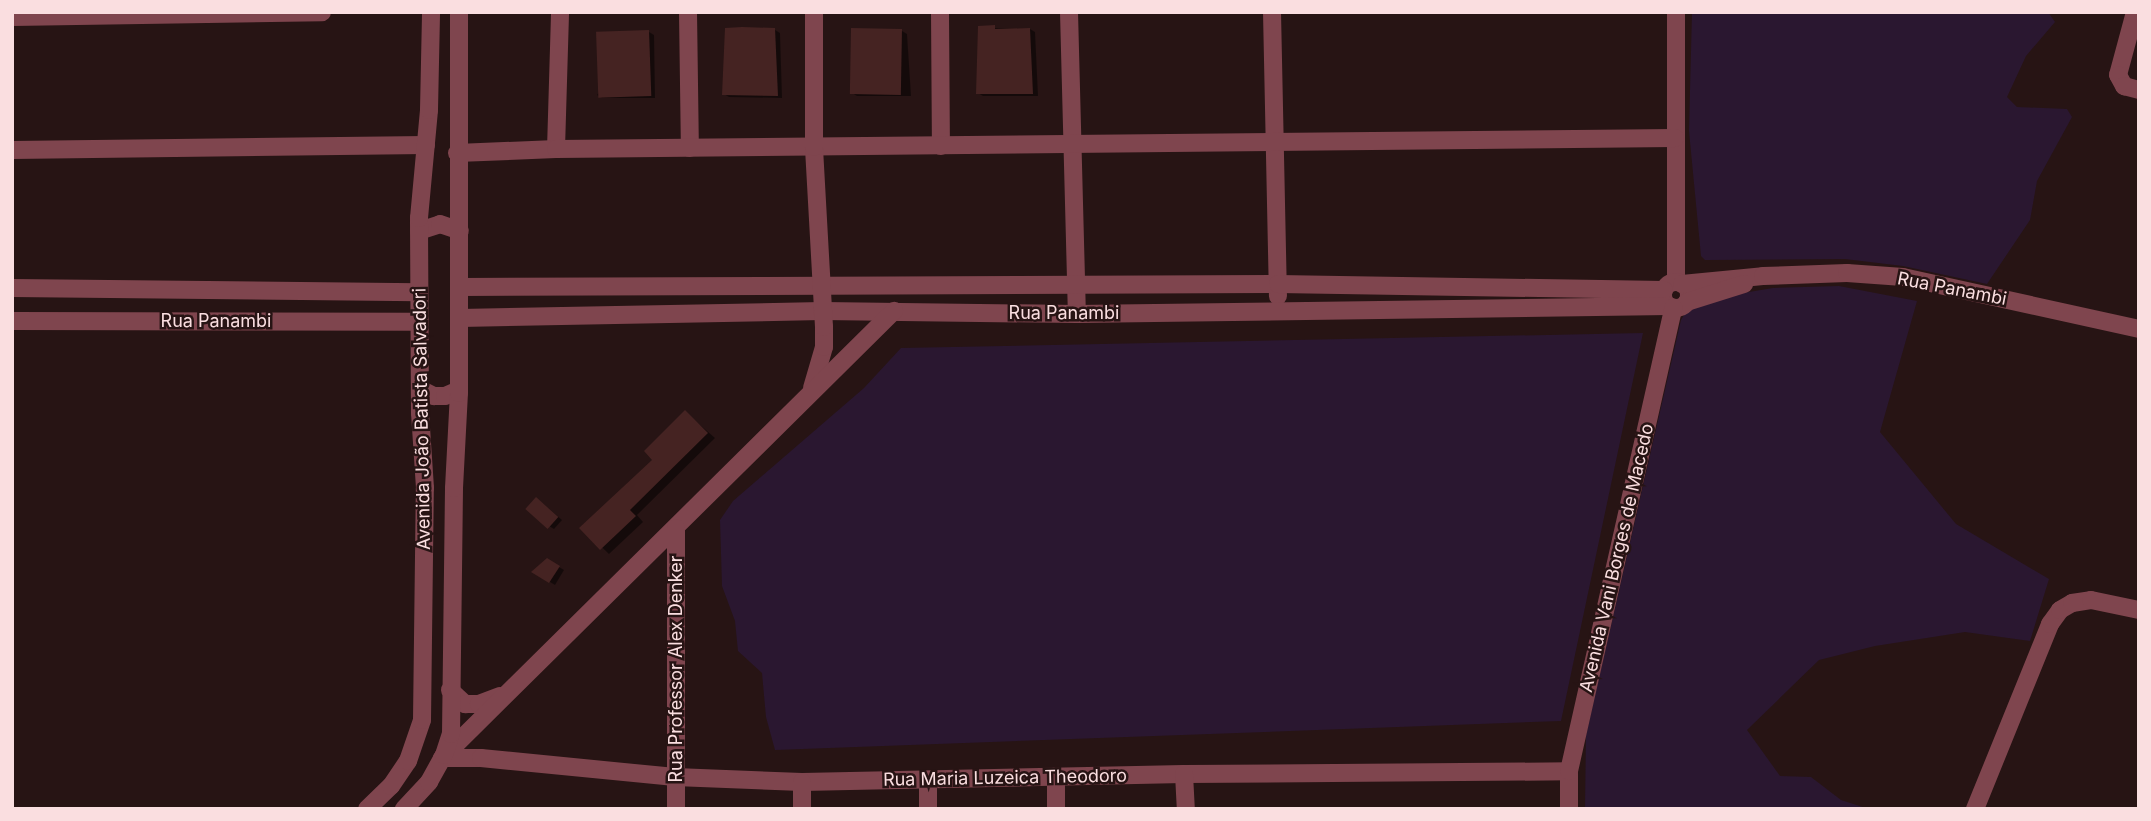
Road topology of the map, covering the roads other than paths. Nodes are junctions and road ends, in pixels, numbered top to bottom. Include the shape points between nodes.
1 (322, 12) edge
2 (431, 12) edge
3 (459, 12) edge
4 (560, 12) edge
5 (688, 12) edge
6 (814, 12) edge
7 (940, 12) edge
8 (1069, 12) edge
9 (1272, 12) edge
10 (1676, 12) edge
11 (2135, 12) edge
12 (12, 18) edge
13 (2134, 89) edge
14 (1675, 138) junction
15 (1276, 142) junction
16 (1072, 144) junction
17 (426, 145) junction
18 (940, 146) junction
19 (814, 147) junction
20 (690, 148) junction
21 (556, 149) junction
22 (12, 150) edge
23 (457, 153) junction
24 (419, 231) junction
25 (460, 231) junction
26 (1076, 284) junction
27 (1278, 284) junction
28 (821, 286) junction
29 (460, 287) junction
30 (12, 288) edge
31 (419, 292) junction
32 (1675, 295) junction
33 (1279, 309) junction
34 (822, 311) junction
35 (894, 311) junction
36 (1077, 314) junction
37 (460, 318) junction
38 (12, 321) edge
39 (419, 322) junction
40 (2139, 329) edge
41 (420, 389) junction
42 (459, 390) junction
43 (810, 394) junction
44 (677, 528) junction
45 (2139, 610) edge
46 (450, 691) junction
47 (507, 693) junction
48 (442, 758) junction
49 (1569, 771) junction
50 (1184, 774) junction
51 (1056, 776) junction
52 (675, 777) junction
53 (928, 781) junction
54 (802, 782) junction
55 (367, 809) edge
56 (404, 809) edge
57 (676, 809) edge
58 (802, 809) edge
59 (928, 809) edge
60 (1056, 809) edge
61 (1186, 809) edge
62 (1569, 809) edge
63 (1975, 809) edge

1 - 12 street
2 - 17 street, Avenida João Batista Salvadori
3 - 23 street, Avenida João Batista Salvadori
4 - 21 street
5 - 20 street
6 - 19 street
7 - 18 street
8 - 16 street
9 - 15 street
10 - 14 street, Avenida Vani Borges de Macedo
11 - 13 street via 2118,75
14 - 15 street
14 - 32 street, Avenida Vani Borges de Macedo
15 - 16 street
15 - 27 street
16 - 18 street
16 - 26 street
17 - 22 street
17 - 24 street, Avenida João Batista Salvadori
18 - 19 street
19 - 20 street
19 - 28 street
20 - 21 street
21 - 23 street
23 - 25 street, Avenida João Batista Salvadori
24 - 25 street via 440,225
24 - 31 street, Avenida João Batista Salvadori
25 - 29 street, Avenida João Batista Salvadori
26 - 27 street, Rua Panambi
26 - 28 street, Rua Panambi
26 - 36 street
27 - 32 street, Rua Panambi
27 - 33 street
28 - 29 street, Rua Panambi
28 - 34 street
29 - 37 street, Avenida João Batista Salvadori
30 - 31 street, Rua Panambi
31 - 39 street, Avenida João Batista Salvadori
32 - 33 street, Rua Panambi
32 - 40 street, Rua Panambi via 1763,276 1847,273 1903,278
32 - 49 street, Avenida Vani Borges de Macedo
33 - 36 street, Rua Panambi
34 - 35 street, Rua Panambi
34 - 37 street, Rua Panambi
34 - 43 street via 824,347
35 - 36 street, Rua Panambi
35 - 43 street
37 - 42 street, Avenida João Batista Salvadori
38 - 39 street, Rua Panambi
39 - 41 street, Avenida João Batista Salvadori
41 - 42 street via 434,396
41 - 55 street, Avenida João Batista Salvadori via 425,488 422,720 408,761
42 - 46 street, Avenida João Batista Salvadori
43 - 44 street
44 - 47 street
44 - 52 street, Rua Professor Alex Denker
45 - 63 street via 2091,600 2060,610 2050,624
46 - 47 street via 465,704 479,704
46 - 48 street, Avenida João Batista Salvadori via 451,734
47 - 48 street
48 - 52 street, Rua Maria Luzeica Theodoro
48 - 56 street, Avenida João Batista Salvadori via 429,782
49 - 50 street, Rua Maria Luzeica Theodoro
49 - 62 street, Avenida Vani Borges de Macedo
50 - 51 street, Rua Maria Luzeica Theodoro
50 - 61 street
51 - 53 street, Rua Maria Luzeica Theodoro
51 - 60 street
52 - 54 street, Rua Maria Luzeica Theodoro
52 - 57 street, Rua Professor Alex Denker
53 - 54 street, Rua Maria Luzeica Theodoro
53 - 59 street
54 - 58 street

